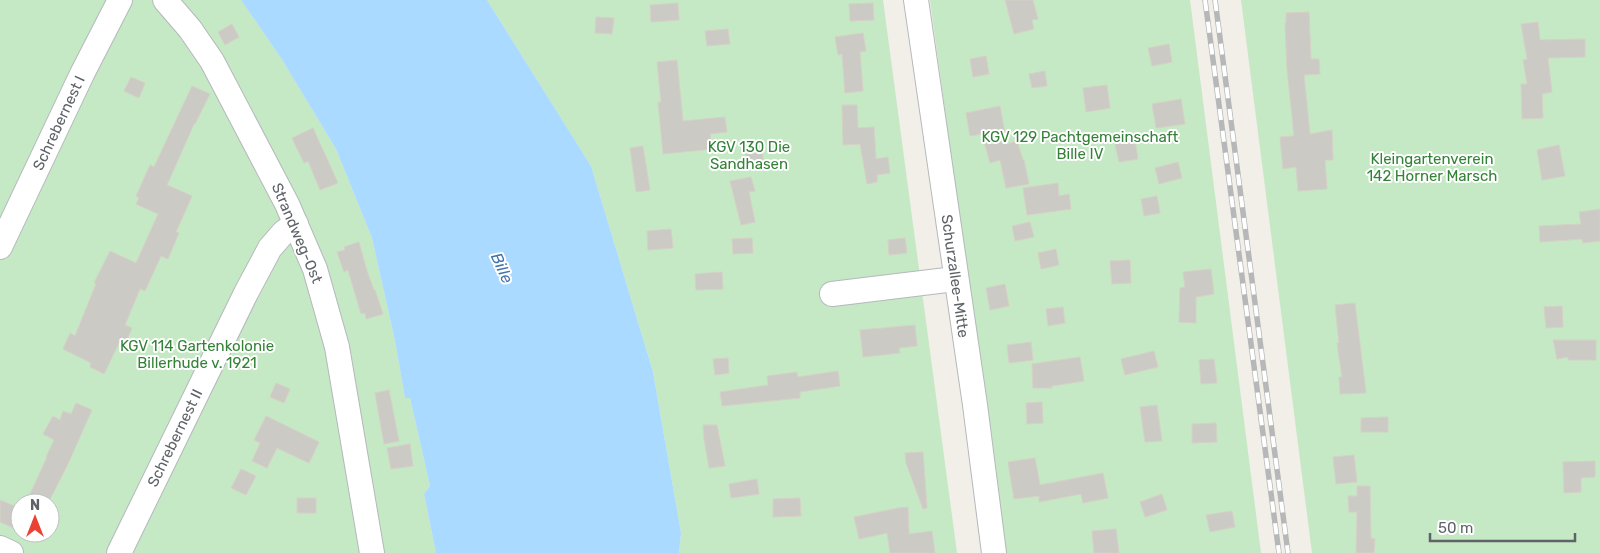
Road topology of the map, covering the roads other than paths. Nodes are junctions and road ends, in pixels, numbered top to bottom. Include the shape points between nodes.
1 (120, 0) edge
2 (165, 0) edge
3 (916, 0) edge
4 (296, 224) junction
5 (0, 247) edge
6 (955, 280) junction
7 (832, 294) dead end
8 (0, 548) edge
9 (11, 553) edge
10 (119, 553) edge
11 (372, 553) edge
12 (994, 553) edge

1 - 5 street, Schrebernest I
2 - 4 street, Strandweg-Ost via 212,61
3 - 6 street, Schurzallee-Mitte
4 - 10 street, Schrebernest II via 276,239 266,255
4 - 11 street, Strandweg-Ost via 315,269 337,347
6 - 7 street
6 - 12 street, Schurzallee-Mitte
8 - 9 street

